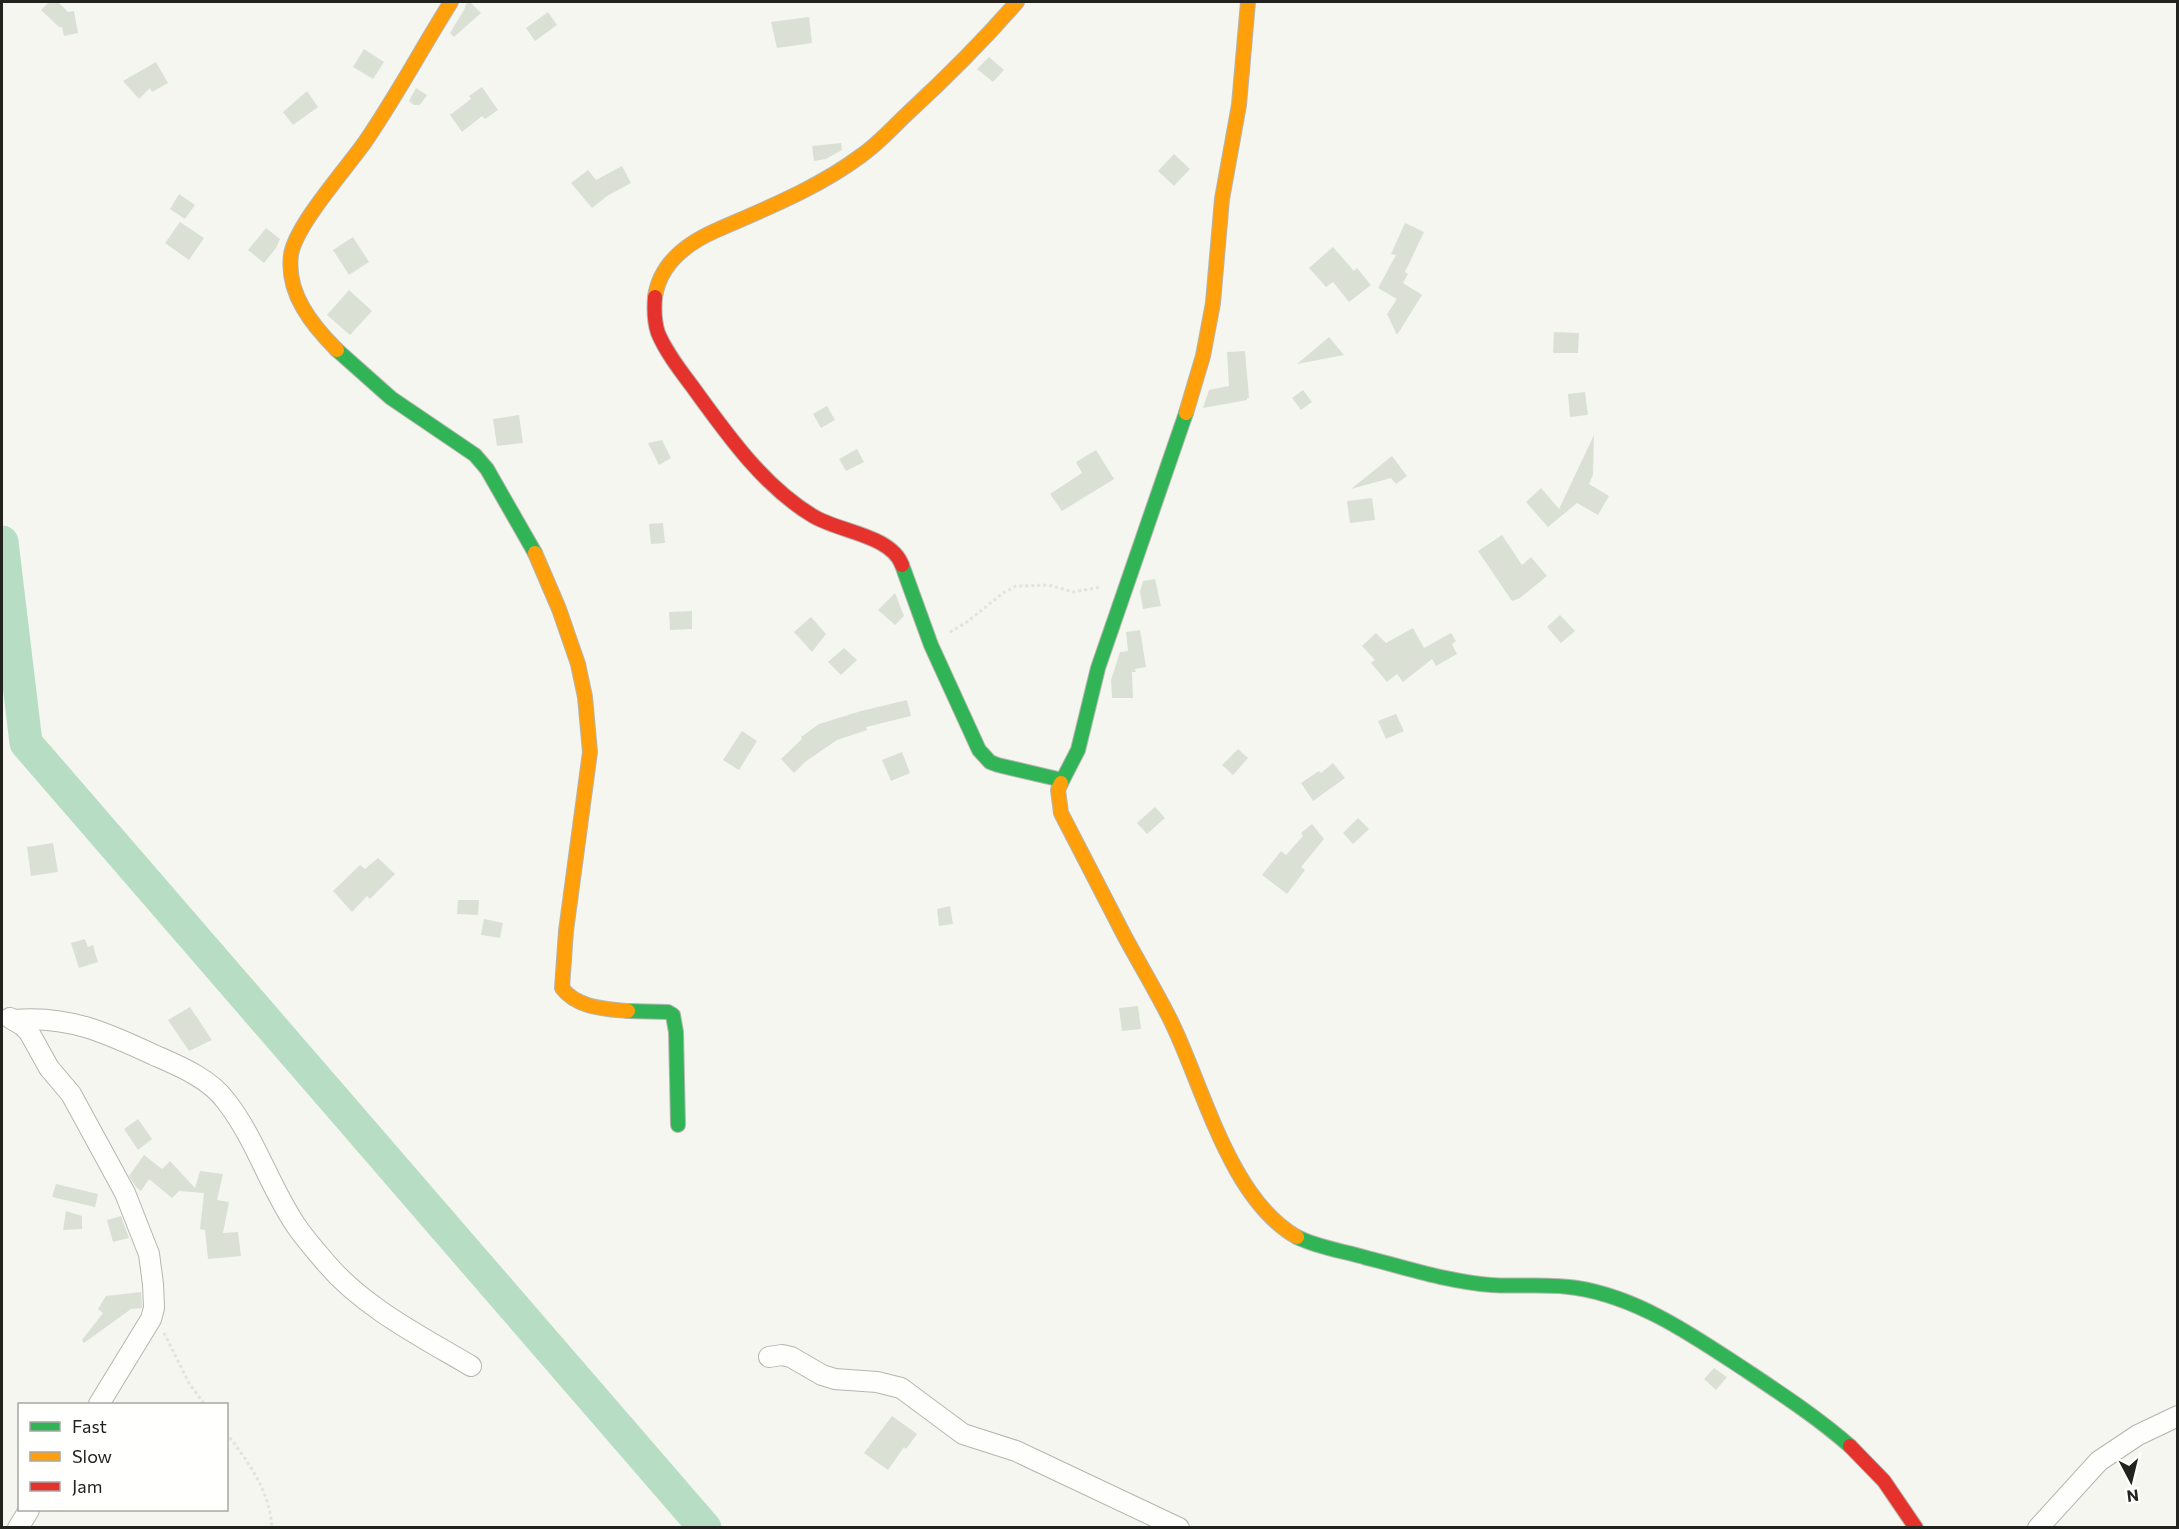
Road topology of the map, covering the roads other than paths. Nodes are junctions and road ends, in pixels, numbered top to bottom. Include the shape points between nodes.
1 (451, 2) edge
2 (1017, 2) edge
3 (1248, 2) edge
4 (1062, 780) junction
5 (8, 1018) edge
6 (678, 1125) dead end
7 (769, 1357) dead end
8 (471, 1366) dead end
9 (100, 1403) edge
10 (2178, 1416) edge
11 (28, 1511) edge
12 (18, 1527) edge
13 (1179, 1527) edge
14 (1916, 1527) edge
15 (2038, 1527) edge

1 - 6 street via 366,140 300,230 291,253 291,270 299,301 314,327 391,398 475,455 531,543 578,664 590,752 562,988 570,999 594,1006 673,1015
2 - 4 street via 965,60 857,159 681,250 660,279 655,320 664,344 694,390 778,489 825,523 875,539 894,551 972,736 990,762
3 - 4 street via 1239,105 1222,199 1209,329 1196,383 1098,668 1077,750
4 - 14 street via 1058,801 1062,813 1172,1023 1237,1170 1282,1227 1309,1243 1424,1273 1487,1285 1580,1288 1622,1300 1740,1366 1805,1410 1884,1481
5 - 8 street via 48,1019 93,1028 185,1069 210,1085 226,1100 295,1223 327,1264 357,1293
5 - 9 street via 29,1032 49,1068 71,1094 125,1193 149,1254 154,1308 151,1319
7 - 13 street via 791,1357 836,1379 901,1388 963,1434 1016,1451
10 - 15 street via 2138,1435 2099,1461
11 - 12 street

